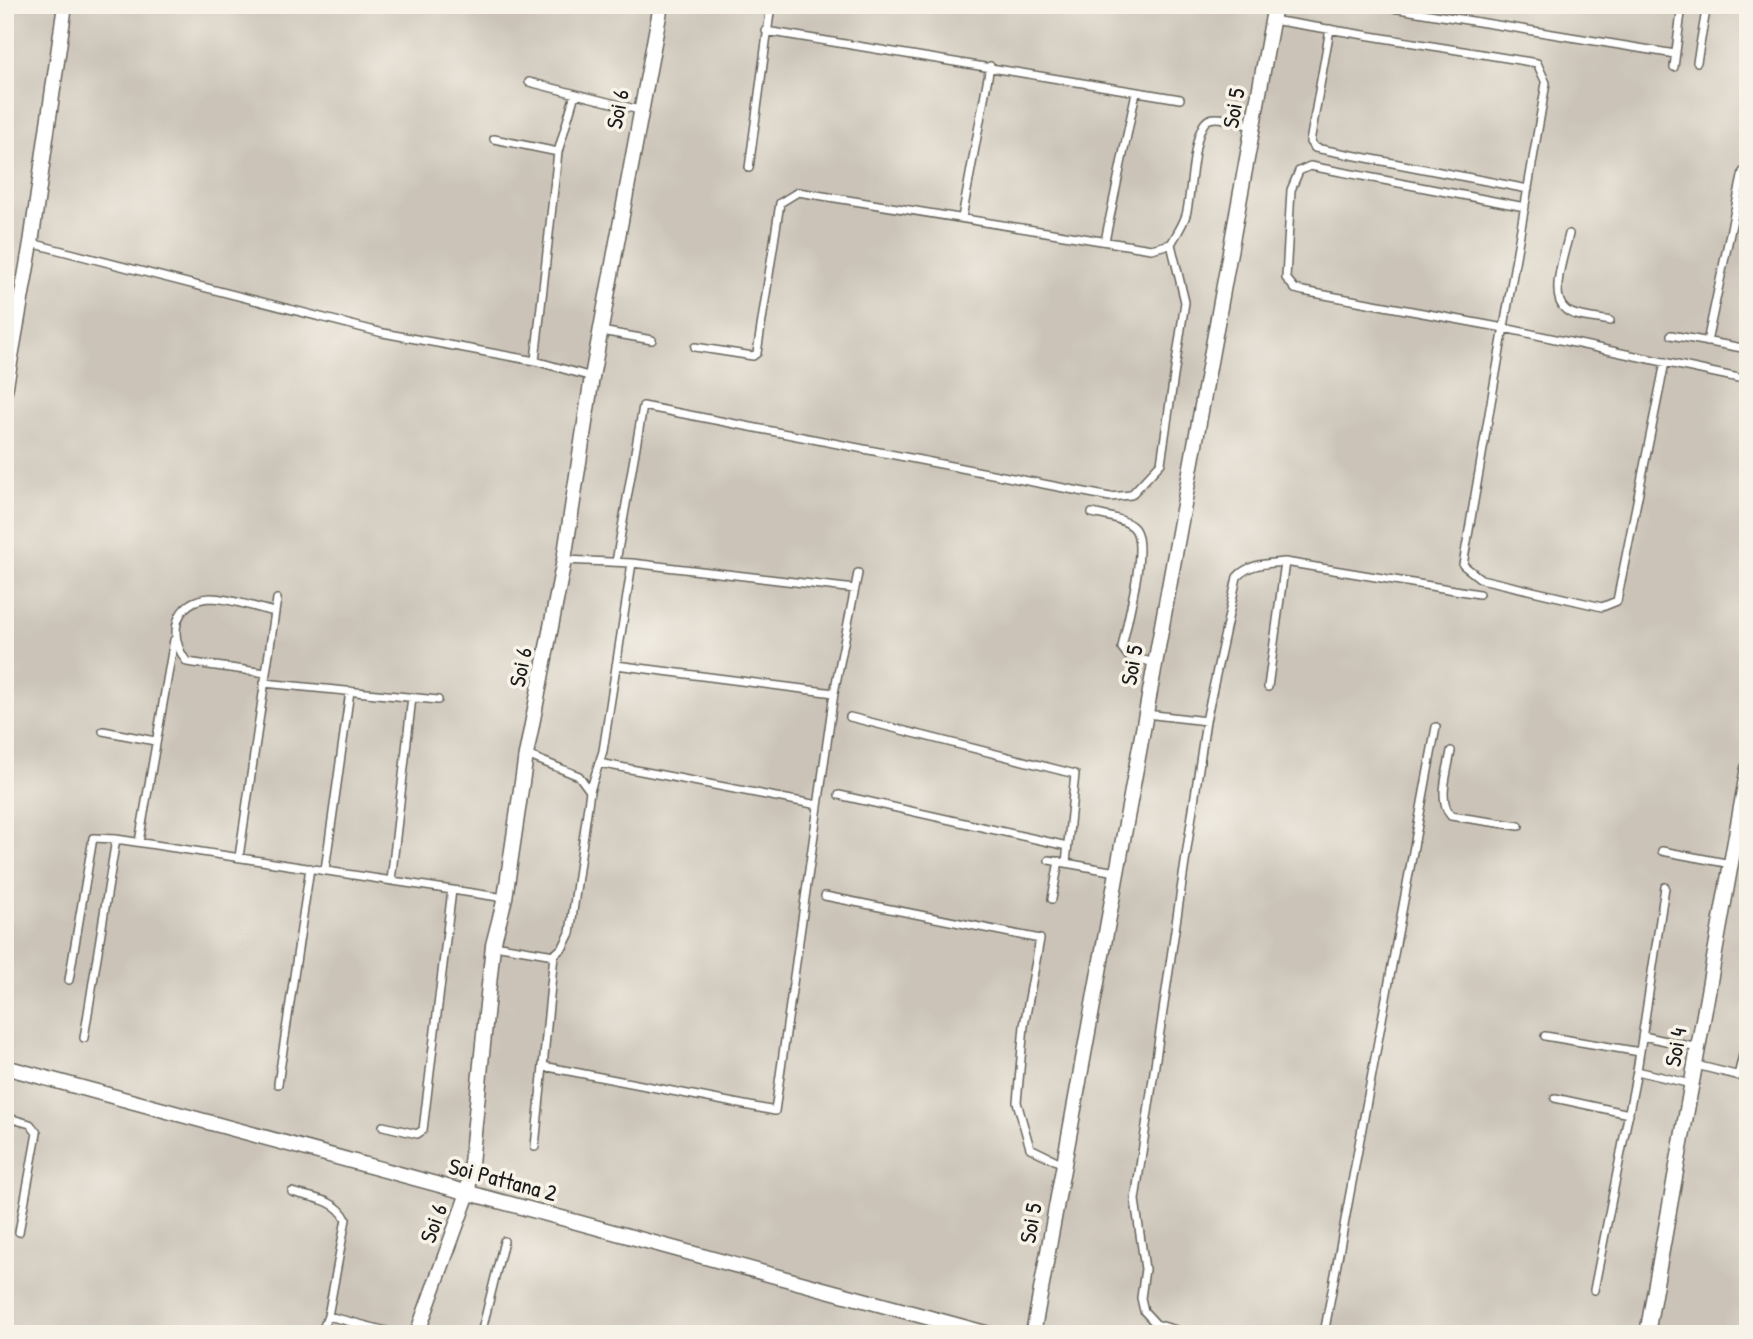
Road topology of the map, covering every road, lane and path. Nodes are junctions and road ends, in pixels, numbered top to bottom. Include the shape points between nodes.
1 (65, 5) edge
2 (661, 5) edge
3 (771, 5) edge
4 (1374, 5) edge
5 (1682, 5) edge
6 (1707, 5) edge
7 (1272, 9) edge
8 (1330, 29) junction
9 (766, 32) junction
10 (1675, 54) junction
11 (1697, 62) dead end
12 (990, 66) junction
13 (1674, 66) dead end
14 (529, 82) dead end
15 (1136, 92) junction
16 (575, 94) junction
17 (1180, 99) dead end
18 (639, 110) junction
19 (1252, 126) junction
20 (494, 139) dead end
21 (558, 152) junction
22 (750, 168) dead end
23 (1748, 168) edge
24 (1528, 189) junction
25 (1525, 207) junction
26 (962, 218) junction
27 (1569, 234) dead end
28 (1105, 241) junction
29 (31, 243) junction
30 (1171, 244) junction
31 (1610, 321) dead end
32 (1504, 328) junction
33 (600, 331) junction
34 (1671, 335) dead end
35 (652, 340) dead end
36 (1707, 342) junction
37 (695, 347) dead end
38 (1748, 349) edge
39 (535, 361) junction
40 (1665, 362) junction
41 (592, 377) junction
42 (1748, 380) edge
43 (5, 391) edge
44 (1092, 513) dead end
45 (564, 560) junction
46 (615, 562) junction
47 (1285, 562) junction
48 (632, 563) junction
49 (858, 573) dead end
50 (855, 589) junction
51 (1479, 594) dead end
52 (277, 599) dead end
53 (275, 612) junction
54 (175, 637) junction
55 (1155, 663) junction
56 (616, 665) junction
57 (266, 673) junction
58 (264, 683) junction
59 (1268, 687) dead end
60 (350, 691) junction
61 (834, 693) junction
62 (412, 697) junction
63 (438, 700) dead end
64 (1146, 713) junction
65 (850, 717) dead end
66 (1206, 721) junction
67 (1436, 727) dead end
68 (103, 731) dead end
69 (155, 741) junction
70 (1451, 751) dead end
71 (526, 755) junction
72 (599, 763) junction
73 (1748, 768) edge
74 (590, 791) junction
75 (839, 795) dead end
76 (818, 805) junction
77 (1519, 825) dead end
78 (116, 839) junction
79 (139, 842) junction
80 (1067, 846) junction
81 (1662, 851) dead end
82 (239, 857) junction
83 (1049, 860) dead end
84 (1062, 862) junction
85 (1731, 864) junction
86 (310, 868) junction
87 (325, 870) junction
88 (1116, 872) junction
89 (391, 881) junction
90 (1665, 887) dead end
91 (452, 890) junction
92 (825, 895) dead end
93 (505, 898) junction
94 (1052, 899) dead end
95 (493, 945) junction
96 (554, 955) junction
97 (69, 980) dead end
98 (1748, 1034) edge
99 (1545, 1036) dead end
100 (1643, 1036) junction
101 (84, 1038) dead end
102 (1698, 1048) junction
103 (1640, 1052) junction
104 (1695, 1065) junction
105 (544, 1066) junction
106 (5, 1067) edge
107 (1637, 1072) junction
108 (1738, 1076) junction
109 (1748, 1078) edge
110 (278, 1084) dead end
111 (1692, 1084) junction
112 (1556, 1098) dead end
113 (1629, 1114) junction
114 (5, 1117) edge
115 (383, 1126) dead end
116 (535, 1147) dead end
117 (1063, 1164) junction
118 (292, 1192) dead end
119 (468, 1193) junction
120 (19, 1232) dead end
121 (504, 1241) dead end
122 (1594, 1290) dead end
123 (328, 1316) junction
124 (1186, 1333) edge
125 (321, 1334) edge
126 (398, 1334) edge
127 (417, 1334) edge
128 (481, 1334) edge
129 (989, 1334) edge
130 (1032, 1334) edge
131 (1324, 1334) edge
132 (1647, 1334) edge

1 - 29 street
2 - 18 street, Soi 6
3 - 9 lane
4 - 10 lane
5 - 10 lane
6 - 11 lane
7 - 8 lane
7 - 19 street, Soi 5
8 - 24 lane via 1537,63 1546,83
8 - 24 lane via 1310,142 1315,148
9 - 12 lane
9 - 22 lane
10 - 13 lane
12 - 15 lane
12 - 26 lane
14 - 16 lane
15 - 17 lane
15 - 28 lane
16 - 18 lane
16 - 21 lane
18 - 33 street, Soi 6
19 - 30 lane via 1214,118 1202,124 1197,132 1186,217
19 - 55 street, Soi 5
20 - 21 lane
21 - 39 lane
23 - 36 lane via 1743,172
24 - 25 lane
25 - 32 lane
25 - 32 lane via 1310,166 1299,171 1291,190 1286,278 1295,289
26 - 28 lane
26 - 37 lane via 798,192 788,196 780,203 757,353 747,356
27 - 31 lane via 1558,287 1560,303 1567,312
28 - 30 lane via 1151,249
29 - 39 lane via 383,333
29 - 43 street
30 - 46 lane via 1185,302 1161,463 1131,495 1111,497 643,407
32 - 40 lane
32 - 40 lane via 1463,565 1481,579 1602,607 1617,601
33 - 35 lane
33 - 41 street, Soi 6
34 - 36 lane
36 - 38 lane
39 - 41 lane
40 - 42 lane
41 - 45 street, Soi 6
44 - 55 lane via 1130,524 1137,532 1141,549 1122,648 1128,656
45 - 46 lane
45 - 71 street, Soi 6
46 - 48 lane
47 - 51 lane
47 - 59 lane
47 - 66 lane via 1244,570 1237,578
48 - 50 lane
48 - 56 lane
49 - 50 lane
50 - 61 lane
52 - 53 lane
53 - 54 lane via 210,598 185,607 175,622
53 - 57 lane
54 - 57 lane via 187,662
54 - 69 lane
55 - 64 street, Soi 5
56 - 61 lane
56 - 72 lane
57 - 58 lane
58 - 60 lane
58 - 82 lane
60 - 62 lane
60 - 87 lane
61 - 76 lane
62 - 63 lane
62 - 89 lane
64 - 66 lane
64 - 88 street, Soi 5
65 - 80 lane via 1075,774
66 - 124 lane via 1135,1200 1145,1269 1144,1311 1156,1324
67 - 131 lane
68 - 69 lane
69 - 79 lane
70 - 77 lane via 1443,802 1446,811 1451,816
71 - 74 lane via 579,776
71 - 93 street, Soi 6
72 - 74 lane
72 - 76 lane
73 - 85 street, Soi 4
74 - 96 lane via 570,933
75 - 80 lane
76 - 105 lane via 775,1111
78 - 79 lane
78 - 97 lane via 91,841
78 - 101 lane
79 - 82 lane
80 - 84 lane
81 - 85 lane
82 - 86 lane
83 - 84 lane
84 - 88 lane
84 - 94 lane
85 - 102 street, Soi 4
86 - 87 lane
86 - 110 lane
87 - 89 lane
88 - 117 street, Soi 5
89 - 91 lane
90 - 100 lane
91 - 93 lane
91 - 115 lane via 423,1130 417,1134
92 - 117 lane via 1040,939 1024,1026 1017,1102 1030,1148
93 - 95 street, Soi 6
95 - 96 lane
95 - 119 street, Soi 6
96 - 105 lane
98 - 108 lane
99 - 103 lane
100 - 102 lane
100 - 103 lane
102 - 104 street, Soi 4
103 - 107 lane
104 - 108 lane
104 - 111 street, Soi 4
105 - 116 lane
106 - 119 street, Soi Pattana 2
107 - 111 lane
107 - 113 lane
108 - 109 lane
111 - 132 street, Soi 4
112 - 113 lane
113 - 122 lane
114 - 120 lane via 30,1124 37,1133
117 - 130 street, Soi 5
118 - 123 lane via 332,1203 346,1219
119 - 127 street, Soi 6
119 - 129 street, Soi Pattana 2
121 - 128 lane
123 - 125 lane
123 - 126 lane

